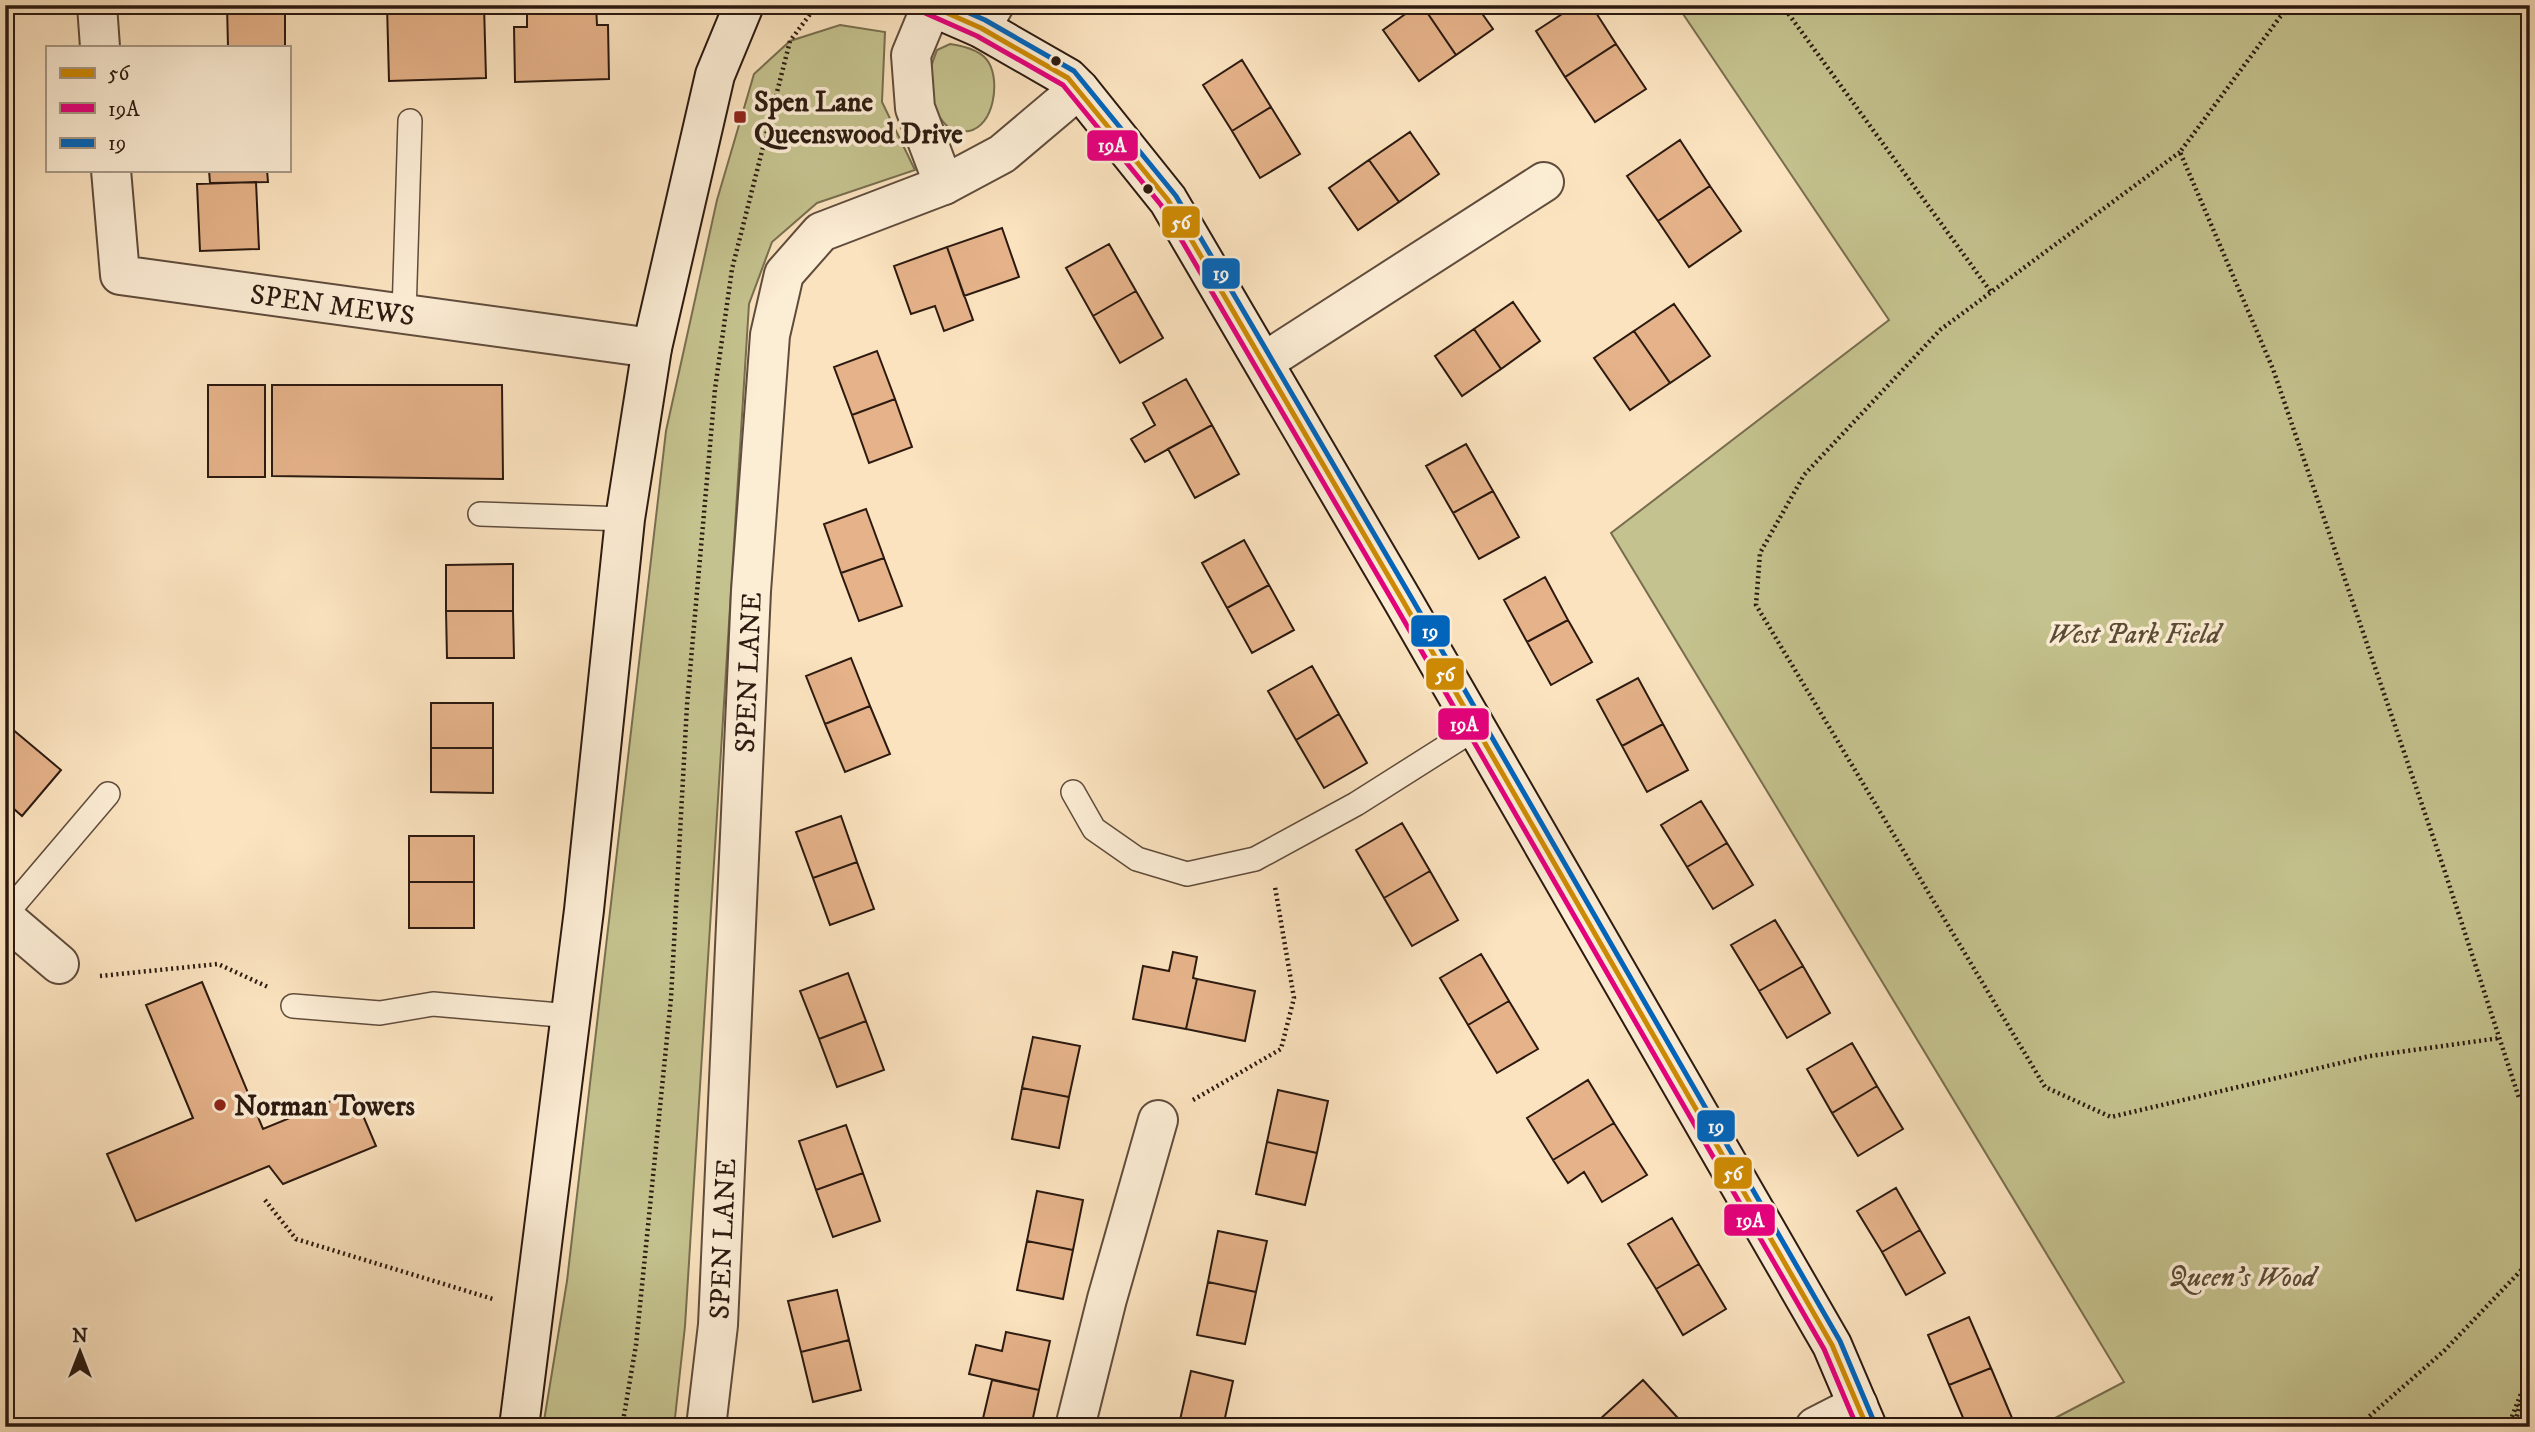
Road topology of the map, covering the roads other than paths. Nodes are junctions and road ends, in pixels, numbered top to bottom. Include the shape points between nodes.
1 (97, 5) edge
2 (744, 5) edge
3 (929, 6) edge
4 (988, 16) edge
5 (100, 46) edge
6 (1079, 89) junction
7 (410, 121) dead end
8 (111, 172) edge
9 (1544, 182) dead end
10 (944, 185) junction
11 (404, 314) junction
12 (652, 348) junction
13 (1264, 362) junction
14 (480, 514) dead end
15 (625, 519) junction
16 (1476, 728) junction
17 (1073, 792) dead end
18 (108, 794) dead end
19 (5, 916) edge
20 (60, 964) road end
21 (293, 1006) road end
22 (571, 1016) junction
23 (1158, 1120) road end
24 (1863, 1416) edge
25 (519, 1427) edge
26 (706, 1427) edge
27 (1075, 1427) edge
28 (1815, 1427) edge

1 - 5 street
2 - 12 street via 715,75
3 - 4 street
3 - 10 street via 911,55 915,108
4 - 6 street
6 - 10 street, SPEN LANE via 1002,154
6 - 13 street via 1167,200
7 - 11 lane
8 - 11 street, SPEN MEWS via 120,275
9 - 13 street
10 - 26 street, SPEN LANE via 821,232 784,274 771,335 751,591 718,1325
11 - 12 street, SPEN MEWS
12 - 15 street
13 - 16 street
14 - 15 lane
15 - 22 street
16 - 17 lane via 1356,804 1255,859 1187,874 1137,859 1094,829
16 - 24 street via 1832,1345
18 - 19 lane
19 - 20 street
21 - 22 lane via 380,1013 433,1004
22 - 25 street
23 - 27 street
24 - 28 street

